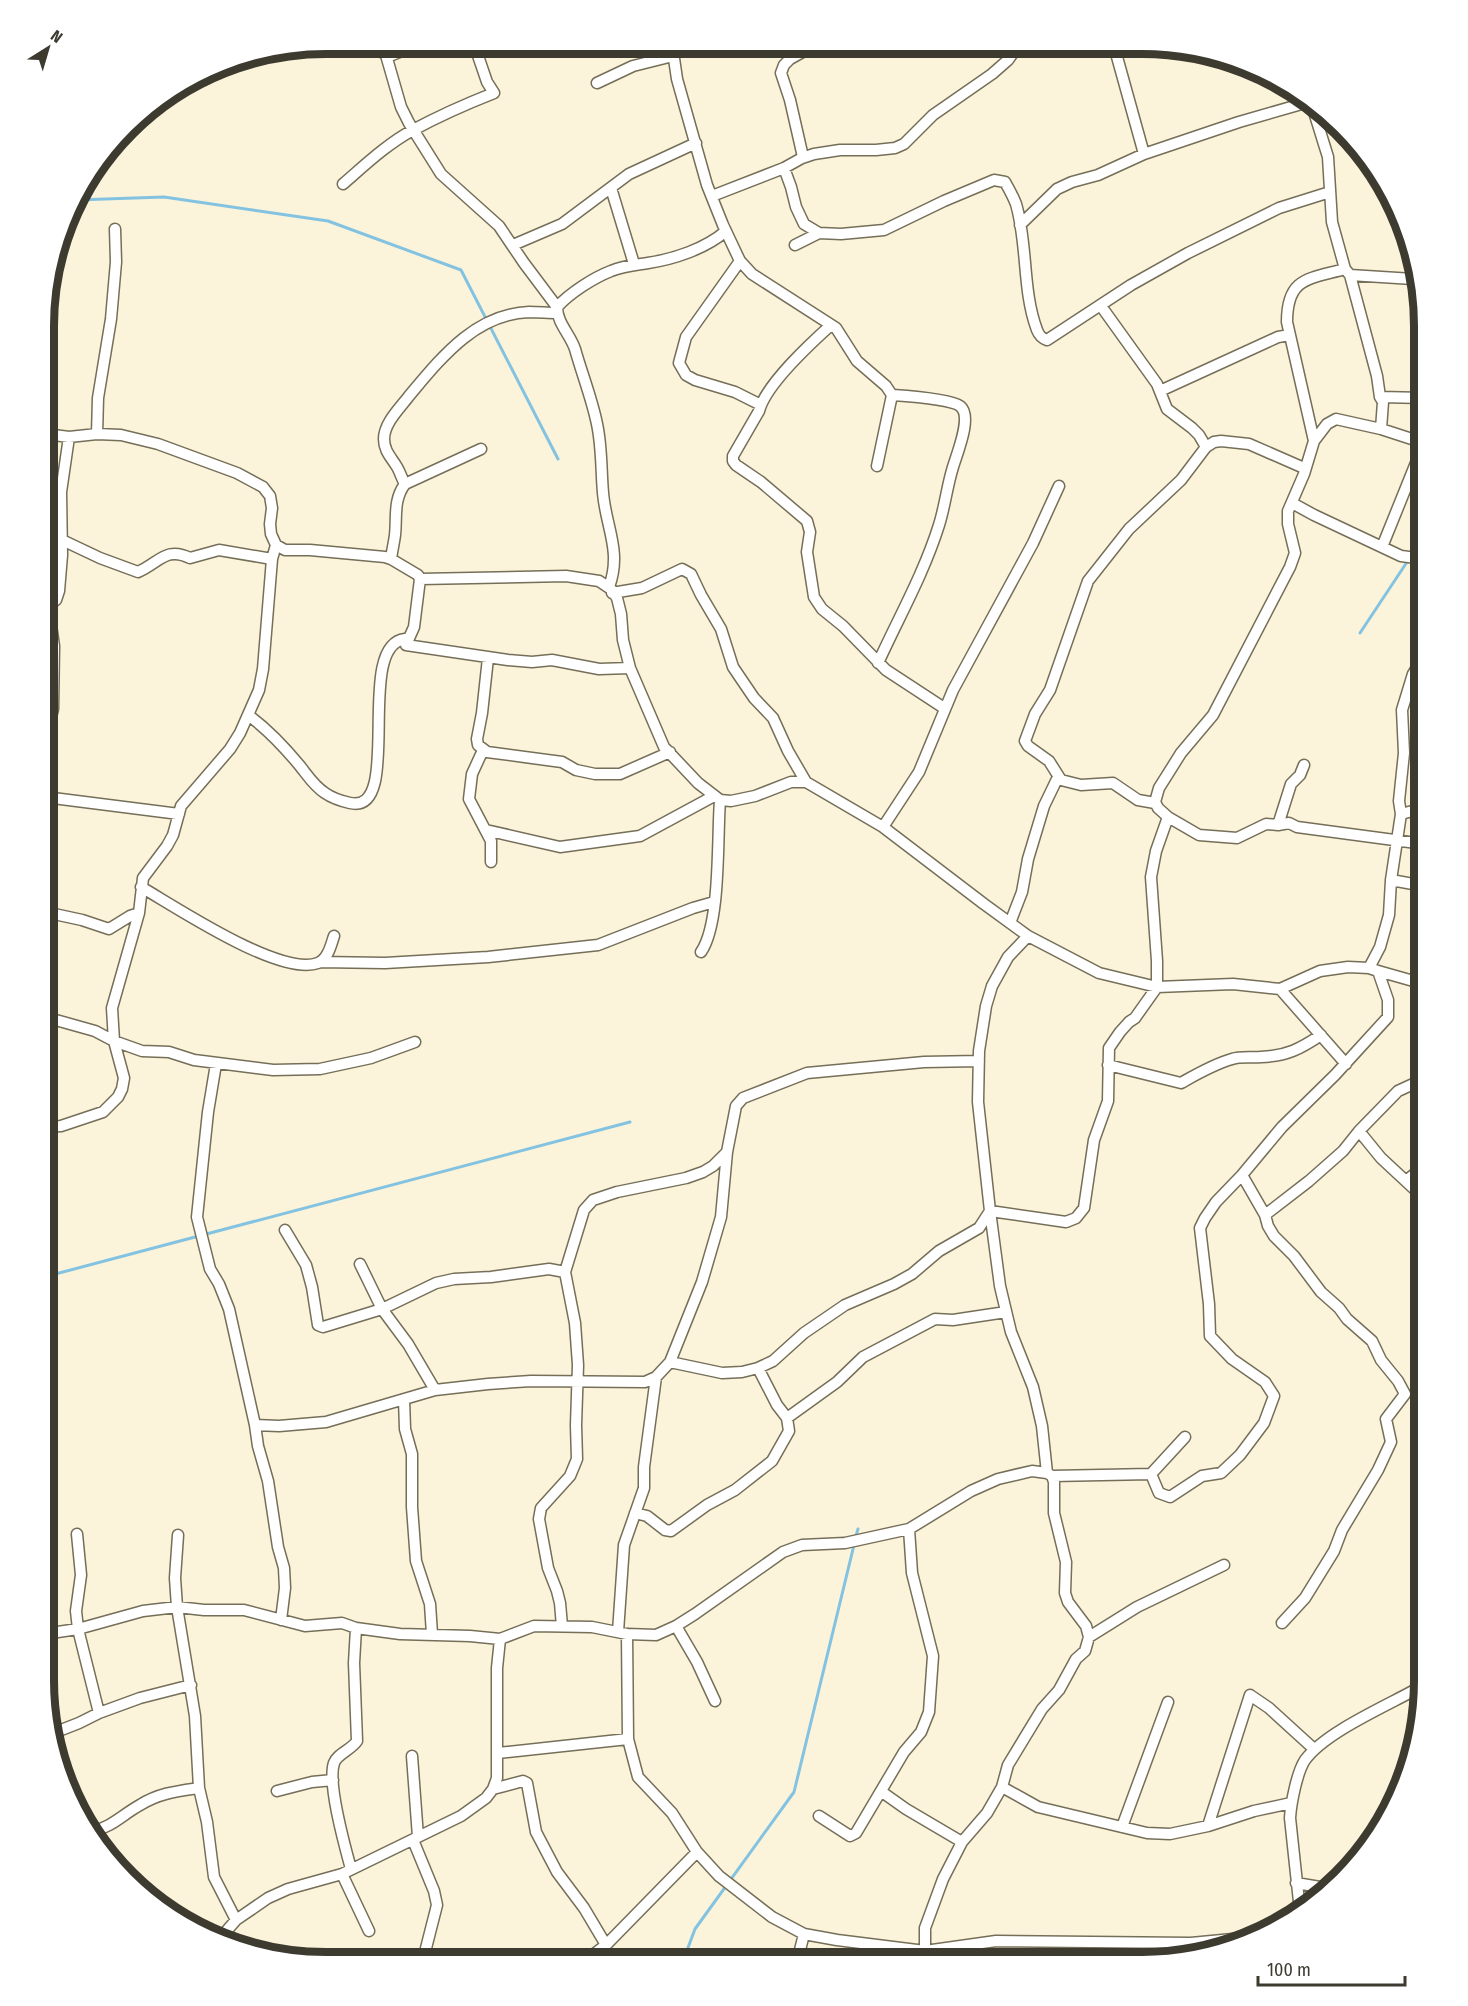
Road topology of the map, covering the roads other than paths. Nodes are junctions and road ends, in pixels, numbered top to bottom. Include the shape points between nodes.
1 (394, 54) edge
2 (477, 54) edge
3 (663, 54) edge
4 (674, 54) edge
5 (799, 54) edge
6 (1012, 54) edge
7 (1116, 54) edge
8 (386, 55) joint
9 (597, 83) dead end
10 (1300, 104) edge
11 (1316, 117) edge
12 (413, 130) junction
13 (696, 143) junction
14 (1144, 154) junction
15 (803, 157) junction
16 (784, 168) junction
17 (343, 184) dead end
18 (611, 188) junction
19 (1330, 192) junction
20 (712, 196) junction
21 (1020, 225) junction
22 (116, 229) dead end
23 (726, 231) junction
24 (819, 233) junction
25 (513, 245) junction
26 (795, 245) dead end
27 (740, 261) junction
28 (634, 264) junction
29 (1347, 272) junction
30 (1410, 279) edge
31 (1101, 306) junction
32 (557, 310) junction
33 (831, 325) junction
34 (1290, 335) junction
35 (1160, 391) junction
36 (892, 395) junction
37 (1380, 397) junction
38 (1414, 398) edge
39 (760, 405) junction
40 (1381, 429) junction
41 (97, 434) junction
42 (54, 435) edge
43 (69, 437) junction
44 (1414, 439) edge
45 (1314, 441) junction
46 (1206, 447) junction
47 (481, 449) dead end
48 (877, 466) dead end
49 (1304, 468) junction
50 (1414, 468) edge
51 (405, 484) junction
52 (1059, 486) dead end
53 (61, 492) junction
54 (54, 494) edge
55 (1292, 503) junction
56 (62, 540) junction
57 (276, 545) junction
58 (1382, 547) junction
59 (1414, 558) edge
60 (272, 559) junction
61 (391, 559) junction
62 (420, 579) junction
63 (610, 590) junction
64 (54, 601) edge
65 (406, 645) junction
66 (488, 658) junction
67 (878, 663) junction
68 (630, 668) junction
69 (1414, 672) edge
70 (944, 708) junction
71 (248, 715) junction
72 (483, 750) junction
73 (670, 752) junction
74 (1304, 765) dead end
75 (1058, 777) junction
76 (806, 782) junction
77 (54, 798) edge
78 (717, 798) junction
79 (1155, 803) junction
80 (1414, 811) edge
81 (179, 814) junction
82 (1401, 814) junction
83 (1168, 817) junction
84 (1278, 825) junction
85 (883, 827) junction
86 (486, 830) junction
87 (1397, 841) junction
88 (1414, 843) edge
89 (491, 862) dead end
90 (1391, 880) junction
91 (1414, 884) edge
92 (141, 887) junction
93 (714, 902) junction
94 (139, 913) junction
95 (54, 914) edge
96 (1010, 923) junction
97 (334, 936) dead end
98 (1028, 936) junction
99 (701, 952) dead end
100 (320, 962) junction
101 (1373, 970) junction
102 (1414, 981) edge
103 (1157, 987) junction
104 (1280, 989) junction
105 (54, 1020) edge
106 (1321, 1035) junction
107 (114, 1041) junction
108 (415, 1042) dead end
109 (979, 1061) junction
110 (216, 1064) junction
111 (1346, 1064) junction
112 (1108, 1065) junction
113 (1414, 1084) edge
114 (54, 1126) edge
115 (1359, 1131) junction
116 (727, 1152) junction
117 (1414, 1174) edge
118 (1242, 1176) junction
119 (1406, 1181) junction
120 (1414, 1189) edge
121 (990, 1211) junction
122 (1265, 1215) junction
123 (285, 1230) dead end
124 (360, 1264) dead end
125 (565, 1272) junction
126 (382, 1309) junction
127 (1006, 1312) junction
128 (670, 1362) junction
129 (758, 1368) junction
130 (656, 1377) junction
131 (577, 1381) junction
132 (435, 1390) junction
133 (404, 1399) junction
134 (787, 1418) junction
135 (255, 1425) junction
136 (1185, 1437) dead end
137 (1049, 1474) junction
138 (1151, 1474) junction
139 (635, 1513) junction
140 (909, 1529) junction
141 (77, 1534) dead end
142 (178, 1535) dead end
143 (1224, 1565) dead end
144 (177, 1607) junction
145 (281, 1620) junction
146 (1282, 1623) dead end
147 (562, 1626) junction
148 (676, 1626) junction
149 (356, 1628) junction
150 (78, 1629) junction
151 (54, 1633) edge
152 (622, 1633) junction
153 (432, 1634) junction
154 (500, 1638) junction
155 (1089, 1638) junction
156 (191, 1685) junction
157 (1413, 1691) edge
158 (715, 1701) dead end
159 (1168, 1702) dead end
160 (99, 1713) junction
161 (59, 1731) edge
162 (628, 1739) junction
163 (1314, 1749) junction
164 (498, 1753) junction
165 (412, 1756) dead end
166 (333, 1780) junction
167 (1002, 1787) junction
168 (199, 1788) junction
169 (493, 1789) junction
170 (277, 1791) dead end
171 (882, 1792) junction
172 (1291, 1803) junction
173 (819, 1816) dead end
174 (1208, 1826) junction
175 (1122, 1827) junction
176 (99, 1830) edge
177 (416, 1839) junction
178 (962, 1842) junction
179 (697, 1852) junction
180 (347, 1871) junction
181 (1296, 1884) junction
182 (1318, 1887) edge
183 (1299, 1902) edge
184 (236, 1920) junction
185 (369, 1931) dead end
186 (226, 1933) edge
187 (804, 1934) junction
188 (1225, 1939) edge
189 (606, 1945) junction
190 (425, 1952) edge
191 (597, 1952) edge
192 (800, 1952) edge
193 (902, 1952) edge
194 (924, 1952) edge
195 (943, 1952) edge

1 - 8 street
2 - 12 street via 494,93
3 - 9 street
4 - 13 street
5 - 15 street via 784,65 781,73
6 - 15 street via 992,74 933,115 904,144
7 - 14 street
8 - 12 street via 401,107
10 - 14 street
11 - 19 street via 1328,157
12 - 17 street
12 - 25 street via 441,174 499,226
13 - 18 street via 629,174
13 - 20 street
14 - 21 street via 1057,189
15 - 16 street
16 - 20 street
16 - 24 street via 804,224
18 - 25 street via 562,224
18 - 28 street
19 - 29 street via 1332,222
19 - 31 street via 1279,208 1238,228 1162,267
20 - 23 street
21 - 24 street via 1016,204 1005,182 994,180 884,230
21 - 31 street via 1028,290 1041,338 1051,338
22 - 41 street via 111,319 98,398
23 - 27 street
23 - 28 street via 673,258
24 - 26 street
25 - 32 street
27 - 33 street via 752,274
27 - 39 street via 686,337 679,363 686,375 695,380 735,392
28 - 32 street via 599,276 562,301
29 - 30 street
29 - 34 street via 1301,281 1287,306
29 - 37 street
31 - 35 street
32 - 51 street via 503,316 488,322 437,362 384,432 386,452
32 - 63 street via 572,341 597,423 615,568
33 - 36 street via 857,361
33 - 39 street via 806,347
34 - 35 street
34 - 45 street
35 - 46 street via 1167,409 1192,428
36 - 48 street
36 - 67 street via 954,404 965,414 940,523 919,578
37 - 38 street
37 - 40 street
39 - 67 street via 733,456 735,465 807,521 814,597
40 - 44 street
40 - 45 street via 1336,419
41 - 43 street
41 - 57 street via 158,444 237,473 263,487 270,496 271,534
42 - 43 street
43 - 53 street
45 - 49 street
46 - 49 street via 1221,441 1249,444
46 - 75 street via 1181,480 1129,529 1088,581 1050,690 1025,741 1049,761
47 - 51 street
49 - 55 street
50 - 58 street
51 - 61 street via 394,514
52 - 70 street via 1033,543
53 - 54 street
53 - 56 street
55 - 58 street
55 - 79 street via 1288,524 1295,553 1290,567 1214,715 1181,753 1159,788
56 - 60 street via 138,572 169,553 190,558 219,550
56 - 64 street via 59,591
57 - 60 street
57 - 61 street via 285,550
58 - 59 street
60 - 71 street via 263,669
61 - 62 street
62 - 63 street via 566,576 599,581
62 - 65 street via 414,627
63 - 68 street via 621,614
63 - 76 street via 642,588 682,569 692,574 721,629 733,667 773,718
65 - 66 street
65 - 71 street via 405,639 398,640 384,661 377,772 371,792 362,803 356,805 327,795
66 - 68 street via 552,660 599,669
66 - 72 street via 477,739
67 - 70 street
68 - 73 street via 664,747
69 - 82 street via 1402,710
70 - 85 street via 919,772
71 - 81 street via 230,748 181,806
72 - 73 street via 562,762 595,774 620,774
72 - 86 street via 472,774 469,799
73 - 78 street
74 - 84 street via 1291,784
75 - 79 street via 1081,785 1113,783 1138,800
75 - 96 street via 1044,806
76 - 78 street via 791,782 731,801
76 - 85 street
77 - 81 street
78 - 86 street via 640,836 560,847
78 - 93 street
79 - 83 street
80 - 82 street
81 - 92 street via 173,835 143,878
82 - 87 street
83 - 84 street via 1199,835 1237,838 1266,824
83 - 103 street via 1151,877
84 - 87 street via 1288,823
85 - 96 street
86 - 89 street via 491,841
87 - 88 street
87 - 90 street
90 - 91 street
90 - 101 street via 1389,915
92 - 94 street
92 - 100 street via 260,952 305,965
93 - 99 street via 709,938
93 - 100 street via 598,945 488,957
94 - 95 street via 110,929
94 - 107 street via 112,1008
96 - 98 street
97 - 100 street via 327,956
98 - 103 street via 1099,973
98 - 109 street via 1008,957 992,986
101 - 102 street
101 - 104 street via 1348,967 1320,971
101 - 111 street via 1388,1000 1388,1017
103 - 104 street via 1233,984
103 - 112 street via 1109,1048
104 - 106 street
105 - 107 street
106 - 111 street
106 - 112 street via 1290,1053 1234,1058 1181,1083
107 - 110 street via 142,1051 169,1052
107 - 114 street via 124,1078 118,1097 103,1112
108 - 110 street via 371,1058 320,1069 273,1070
109 - 116 street via 807,1073 743,1098 736,1106
109 - 121 street via 978,1102
110 - 135 street via 197,1217 210,1269 228,1309
111 - 118 street via 1281,1127
112 - 121 street via 1108,1101 1094,1140 1084,1208 1076,1218 1066,1222
113 - 115 street via 1398,1091
115 - 119 street
115 - 122 street via 1309,1182
116 - 125 street via 703,1172 592,1200 584,1210
116 - 128 street via 722,1217 702,1282
117 - 119 street
118 - 122 street
118 - 138 street via 1216,1202 1200,1228 1210,1336 1232,1359 1265,1382 1274,1396 1272,1404 1264,1423 1221,1473 1202,1476 1170,1497 1159,1493
119 - 120 street
121 - 127 street
121 - 129 street via 979,1228 939,1251 912,1274 845,1305 804,1333 773,1361
122 - 146 street via 1274,1236 1321,1292 1372,1341 1405,1394 1386,1419 1391,1442 1378,1470 1305,1598
123 - 126 street via 306,1265 318,1326
124 - 126 street
125 - 126 street via 549,1269 454,1279 436,1283
125 - 131 street via 575,1323
126 - 132 street
127 - 134 street via 953,1320 935,1318 863,1357 837,1382
127 - 137 street via 1033,1387
128 - 129 street via 722,1373
128 - 130 street
129 - 134 street
130 - 131 street via 645,1382
130 - 139 street via 644,1488
131 - 132 street
131 - 147 street via 577,1459 570,1476 541,1508 539,1520
132 - 133 street
133 - 135 street via 326,1422
133 - 153 street via 405,1429 412,1454 416,1561 430,1604
134 - 139 street via 789,1431 772,1461 676,1528 665,1530 647,1516
135 - 145 street via 284,1568
136 - 138 street
137 - 138 street
137 - 140 street via 1032,1471 998,1479
137 - 155 street via 1054,1482 1054,1513 1066,1562 1065,1593
139 - 152 street via 624,1545
140 - 148 street via 845,1543 802,1545 783,1552
140 - 171 street via 912,1573 933,1656 932,1686 929,1712 921,1732 904,1752
141 - 150 street via 81,1575
142 - 144 street
143 - 155 street via 1137,1607
144 - 145 street via 244,1610
144 - 150 street via 143,1611
144 - 156 street
145 - 149 street via 305,1626 342,1623
147 - 152 street
147 - 154 street via 534,1626
148 - 152 street via 656,1635
148 - 158 street
149 - 153 street
149 - 166 street via 357,1741 333,1764
150 - 151 street
150 - 160 street
152 - 162 street
153 - 154 street
154 - 164 street
155 - 167 street via 1008,1765
156 - 160 street
156 - 168 street
157 - 163 street
159 - 175 street
160 - 161 street
162 - 164 street
162 - 179 street via 638,1777 672,1812
163 - 172 street via 1304,1762
163 - 174 street via 1250,1695
164 - 169 street
165 - 177 street
166 - 170 street
166 - 180 street
167 - 175 street via 1038,1807
167 - 178 street via 987,1813
168 - 176 street via 168,1792
168 - 184 street via 214,1877
169 - 177 street via 460,1816
169 - 189 street via 523,1780 527,1783 536,1832 557,1872
171 - 173 street via 853,1836
171 - 178 street
172 - 174 street
172 - 181 street
174 - 175 street via 1170,1834
177 - 180 street
177 - 190 street via 437,1905
178 - 194 street via 928,1916
179 - 187 street via 719,1876 772,1917
179 - 189 street
180 - 184 street via 288,1889
180 - 185 street
181 - 182 street
181 - 183 street
184 - 186 street
187 - 192 street
187 - 193 street
188 - 195 street via 1191,1943 996,1941
189 - 191 street

